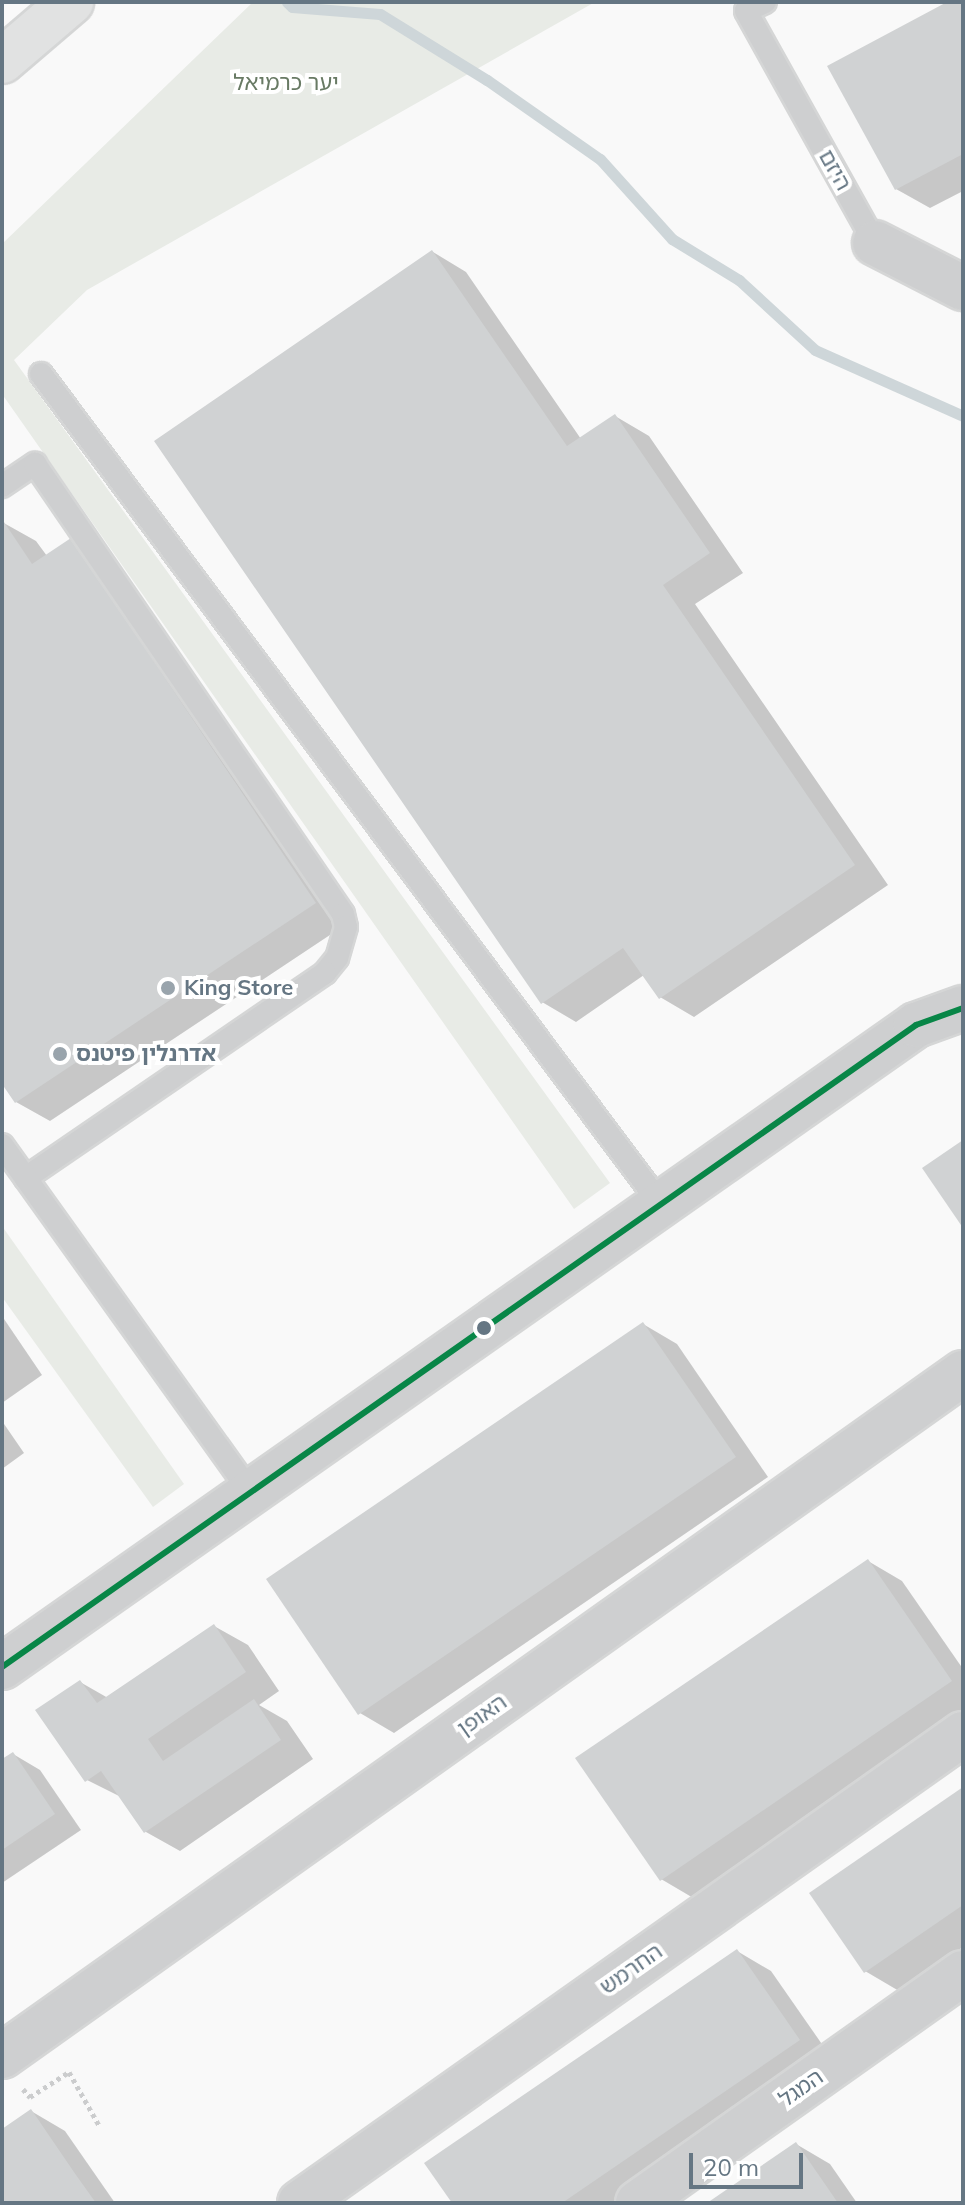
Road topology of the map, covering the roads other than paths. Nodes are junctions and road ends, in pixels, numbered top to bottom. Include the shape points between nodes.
1 (71, 2) edge
2 (756, 6) edge
3 (2, 61) edge
4 (875, 243) joint
5 (963, 288) edge
6 (41, 374) dead end
7 (2, 486) edge
8 (963, 1008) edge
9 (2, 1145) edge
10 (26, 1178) junction
11 (659, 1202) junction
12 (963, 1373) edge
13 (250, 1491) junction
14 (2, 1667) edge
15 (963, 1734) edge
16 (963, 1973) edge
17 (11, 2071) edge
18 (300, 2203) edge
19 (638, 2203) edge

1 - 3 highway
2 - 4 lane, היזם
4 - 5 street, היזם
6 - 11 lane
7 - 10 lane via 35,464 343,914 346,927 337,958 312,982
8 - 11 street via 916,1025
9 - 10 lane
10 - 13 lane
11 - 13 street
12 - 17 street, האופן
13 - 14 street
15 - 18 street, החרמש
16 - 19 street, המגל

